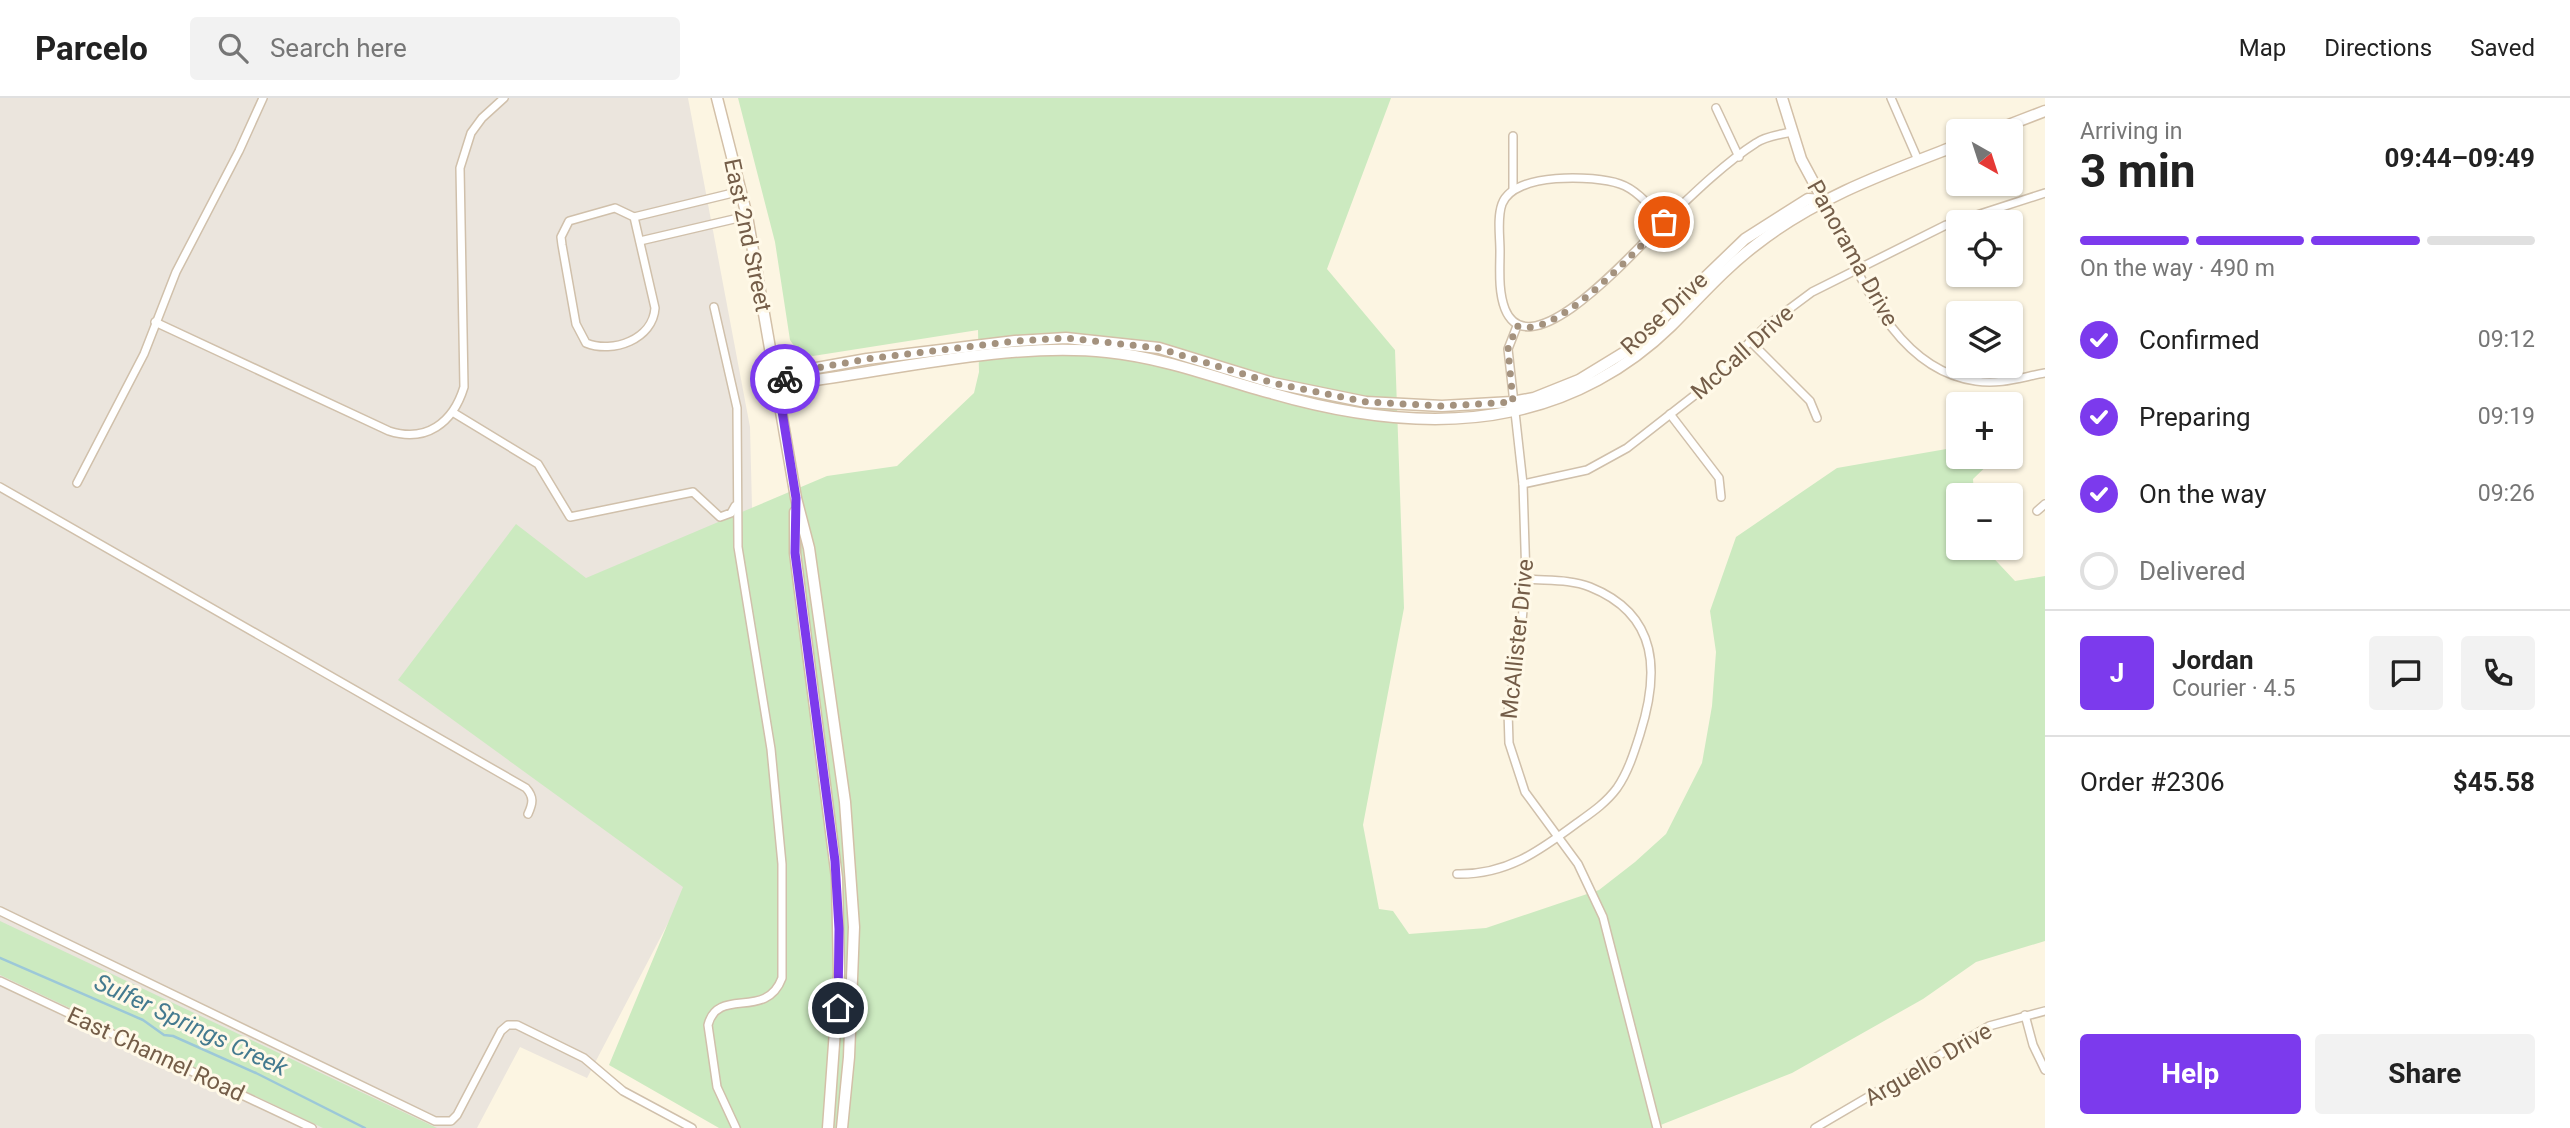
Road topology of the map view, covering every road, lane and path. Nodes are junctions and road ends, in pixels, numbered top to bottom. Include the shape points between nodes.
1 (263, 98) edge
2 (504, 98) edge
3 (717, 98) edge
4 (1782, 98) edge
5 (1891, 98) edge
6 (1716, 108) dead end
7 (2045, 111) edge
8 (2023, 119) edge
9 (1791, 132) junction
10 (1513, 136) dead end
11 (1946, 149) edge
12 (1739, 157) junction
13 (1917, 160) junction
14 (1513, 190) junction
15 (741, 191) junction
16 (2045, 193) edge
17 (1823, 200) junction
18 (634, 216) junction
19 (747, 216) junction
20 (1664, 222) junction
21 (640, 241) junction
22 (1859, 270) junction
23 (714, 307) dead end
24 (155, 322) junction
25 (1517, 326) junction
26 (1751, 341) junction
27 (2045, 373) edge
28 (777, 380) junction
29 (1513, 407) junction
30 (454, 413) junction
31 (1670, 414) junction
32 (1817, 418) dead end
33 (77, 483) dead end
34 (1523, 484) junction
35 (0, 488) edge
36 (1721, 497) dead end
37 (796, 498) junction
38 (2045, 504) edge
39 (736, 505) junction
40 (2037, 511) dead end
41 (1526, 579) junction
42 (528, 814) dead end
43 (1559, 837) junction
44 (1457, 874) dead end
45 (0, 911) edge
46 (0, 981) edge
47 (2045, 1011) edge
48 (2025, 1015) junction
49 (2045, 1070) edge
50 (312, 1128) edge
51 (692, 1128) edge
52 (737, 1128) edge
53 (828, 1128) edge
54 (842, 1128) edge
55 (1657, 1128) edge
56 (1815, 1128) edge

1 - 24 street
2 - 30 street via 471,133 460,168 465,369
3 - 15 main road, East 2nd Street
4 - 9 main road, Panorama Drive
5 - 13 street
6 - 12 street
7 - 8 main road
9 - 12 street via 1767,137
9 - 17 main road, Panorama Drive
10 - 14 street
11 - 13 main road, Rose Drive
12 - 20 street
13 - 17 main road, Rose Drive
14 - 20 street via 1527,182 1556,179 1610,181 1633,191
14 - 25 street via 1503,202 1500,218 1500,285 1505,310
15 - 18 street
15 - 19 main road, East 2nd Street
16 - 22 street, McCall Drive via 1947,225
17 - 22 street, Panorama Drive
17 - 29 main road, Rose Drive via 1750,249 1641,353 1596,382
18 - 21 street
18 - 21 street via 615,208 577,217 564,228 562,246 576,324 586,344 627,342 639,337 654,320
19 - 21 street
19 - 28 main road, East 2nd Street
20 - 25 street via 1588,297 1542,324
22 - 26 street, McCall Drive via 1789,307
22 - 27 street, Panorama Drive via 1890,325 1920,356 1938,367 1976,381 2012,381
23 - 39 street via 737,408
24 - 30 street via 400,434 424,433
24 - 33 street via 144,354
25 - 29 street, McAllister Drive via 1508,349
26 - 31 street, McCall Drive
26 - 32 street via 1810,401
28 - 29 main road, Rose Drive via 802,382 1013,353 1073,350 1156,359 1282,396 1361,413 1443,418
28 - 37 main road, East 2nd Street
29 - 34 street, McAllister Drive
30 - 39 street via 538,464 570,517 693,492 720,517
31 - 34 street, McCall Drive via 1627,448 1587,470
31 - 36 street via 1719,478
34 - 41 street, McAllister Drive
35 - 42 street via 526,788 533,804
37 - 53 main road, East 2nd Street via 795,553 838,904 838,1008
37 - 54 main road, East 2nd Street via 809,548 853,886 852,1001
38 - 40 street
39 - 52 street via 745,600 771,749 782,864 779,988 765,1000 721,1007 710,1016 708,1025 717,1087
41 - 43 street, McAllister Drive via 1508,711 1509,743 1525,792
41 - 43 street via 1576,583 1615,600 1644,637 1654,675 1629,766 1616,790
43 - 44 street via 1501,870
43 - 55 street, McAllister Drive via 1588,884 1610,937
45 - 51 street via 435,1121 451,1121 457,1115 501,1031 517,1025 584,1058 623,1091
46 - 50 street, East Channel Road
47 - 48 street, Arguello Drive
48 - 49 street
48 - 56 street, Arguello Drive via 1961,1041

